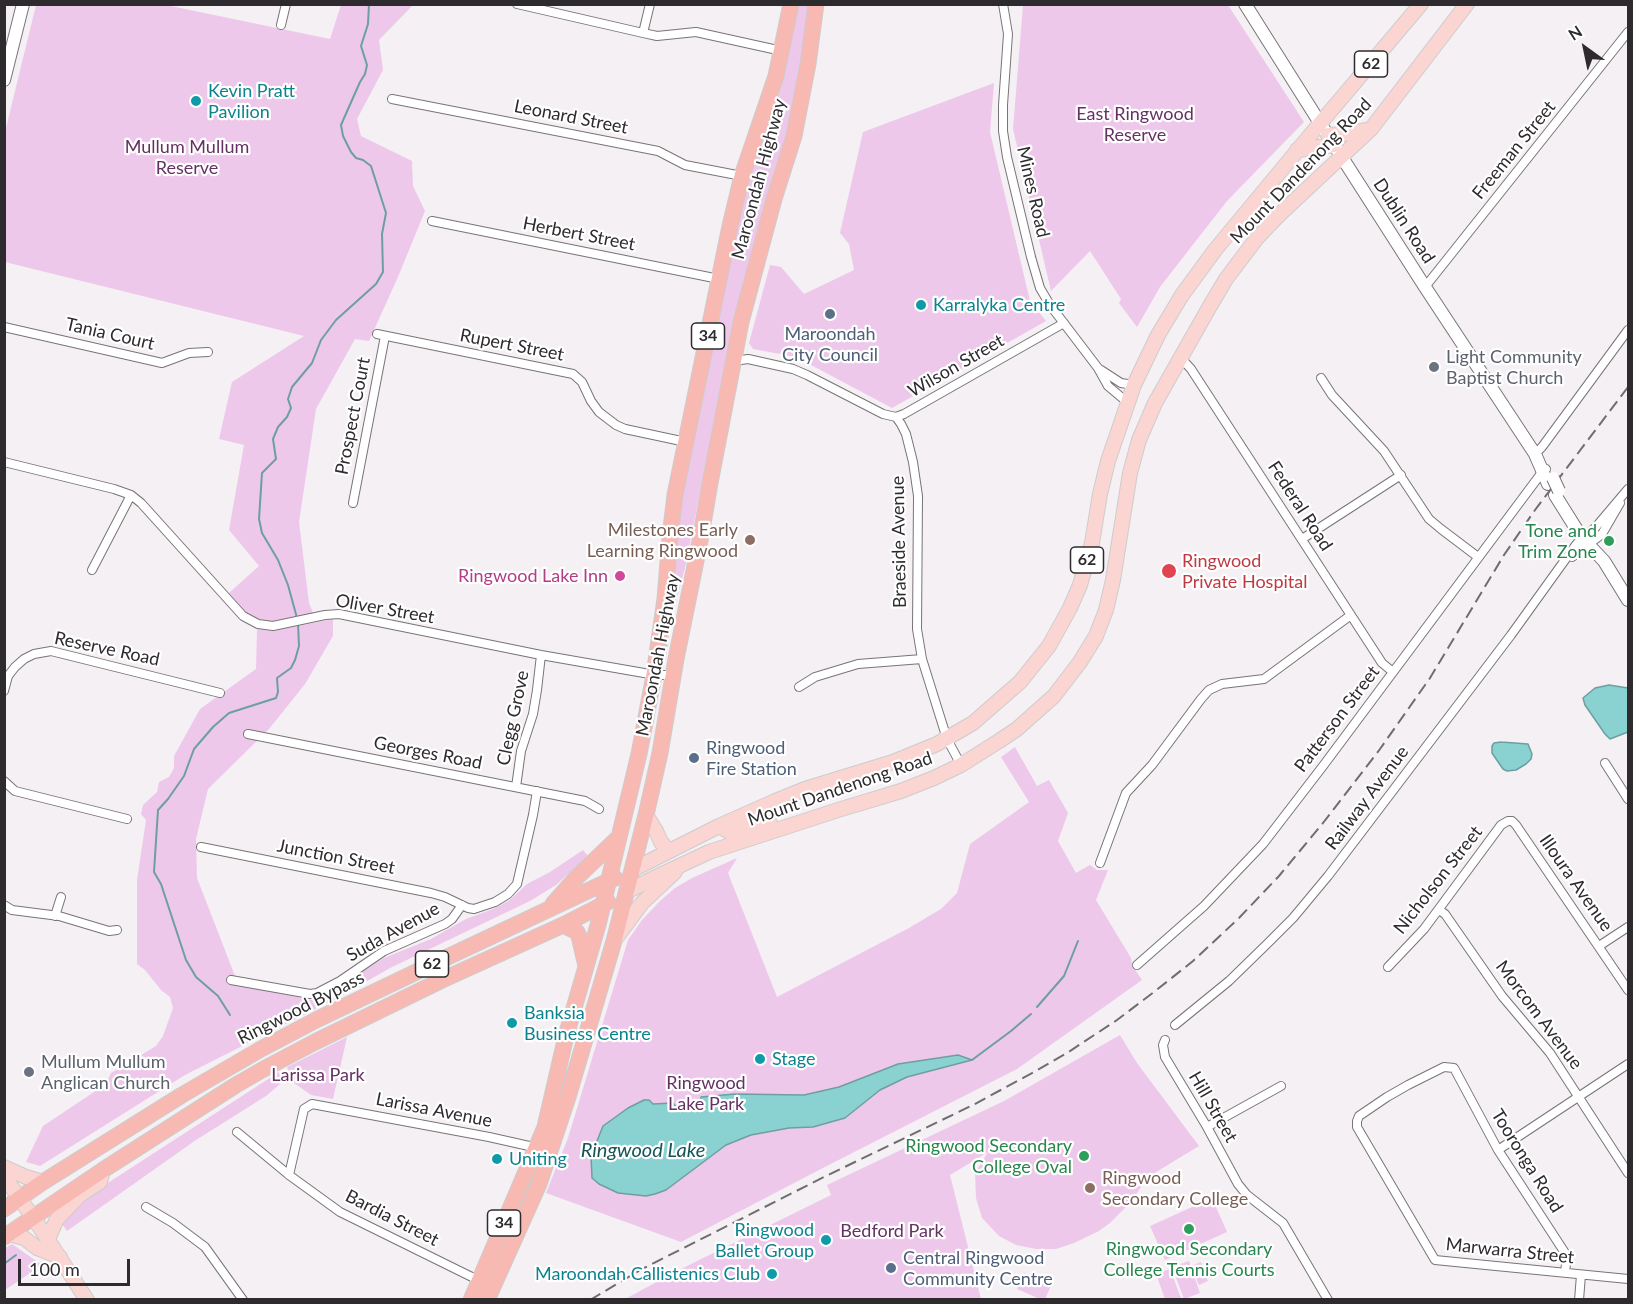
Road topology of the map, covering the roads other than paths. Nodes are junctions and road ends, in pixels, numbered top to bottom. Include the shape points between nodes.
1 (23, 4) edge
2 (286, 4) edge
3 (517, 4) edge
4 (650, 4) edge
5 (791, 4) edge
6 (816, 4) edge
7 (1003, 4) edge
8 (1245, 4) edge
9 (1421, 4) edge
10 (1467, 4) edge
11 (555, 9) edge
12 (281, 25) dead end
13 (1629, 32) edge
14 (643, 33) junction
15 (10, 35) edge
16 (782, 51) junction
17 (4, 80) edge
18 (392, 99) dead end
19 (1320, 123) junction
20 (1371, 129) junction
21 (1335, 146) junction
22 (1297, 150) junction
23 (742, 176) junction
24 (432, 221) dead end
25 (719, 279) junction
26 (1425, 287) junction
27 (1064, 323) junction
28 (4, 327) edge
29 (1629, 330) edge
30 (381, 335) joint
31 (208, 352) dead end
32 (1180, 357) junction
33 (734, 362) junction
34 (1098, 368) junction
35 (1321, 378) dead end
36 (1130, 394) junction
37 (1155, 403) junction
38 (896, 417) junction
39 (686, 442) junction
40 (1535, 455) junction
41 (4, 462) edge
42 (1401, 475) junction
43 (1551, 482) junction
44 (1627, 490) edge
45 (131, 495) junction
46 (353, 503) dead end
47 (1302, 539) junction
48 (1588, 539) junction
49 (1478, 557) junction
50 (92, 570) dead end
51 (1629, 600) edge
52 (1351, 615) junction
53 (542, 655) junction
54 (922, 659) junction
55 (1393, 672) junction
56 (654, 675) junction
57 (674, 676) junction
58 (799, 687) dead end
59 (4, 691) edge
60 (220, 693) dead end
61 (248, 734) dead end
62 (947, 739) junction
63 (1605, 763) dead end
64 (961, 765) junction
65 (4, 781) edge
66 (516, 787) junction
67 (537, 791) junction
68 (1629, 799) edge
69 (773, 802) junction
70 (599, 809) dead end
71 (646, 815) junction
72 (127, 819) dead end
73 (1516, 825) joint
74 (719, 826) junction
75 (776, 826) junction
76 (619, 838) junction
77 (201, 847) dead end
78 (668, 851) junction
79 (685, 863) junction
80 (1101, 863) dead end
81 (632, 870) junction
82 (609, 880) junction
83 (626, 892) junction
84 (61, 897) dead end
85 (462, 904) junction
86 (602, 904) junction
87 (4, 905) edge
88 (1439, 910) junction
89 (547, 911) junction
90 (55, 916) junction
91 (563, 925) junction
92 (1629, 927) edge
93 (117, 930) dead end
94 (614, 941) junction
95 (1599, 946) junction
96 (1137, 965) dead end
97 (586, 966) junction
98 (1388, 967) dead end
99 (231, 980) dead end
100 (1629, 990) edge
101 (1175, 1025) dead end
102 (1165, 1040) dead end
103 (561, 1056) junction
104 (579, 1061) junction
105 (1629, 1065) edge
106 (1454, 1068) joint
107 (1281, 1086) dead end
108 (1579, 1097) junction
109 (1207, 1127) junction
110 (237, 1132) dead end
111 (543, 1149) junction
112 (1498, 1150) junction
113 (4, 1167) edge
114 (103, 1170) junction
115 (1629, 1173) edge
116 (289, 1175) junction
117 (4, 1176) edge
118 (43, 1182) junction
119 (20, 1198) junction
120 (146, 1207) dead end
121 (4, 1209) edge
122 (33, 1217) junction
123 (7, 1235) edge
124 (48, 1239) junction
125 (60, 1257) junction
126 (1565, 1272) junction
127 (1581, 1275) junction
128 (1629, 1279) edge
129 (480, 1281) junction
130 (87, 1299) edge
131 (241, 1299) edge
132 (471, 1299) edge
133 (487, 1299) edge
134 (1328, 1299) edge
135 (1579, 1299) edge

1 - 15 main road
2 - 12 street
3 - 11 street
4 - 14 street
5 - 16 highway, Maroondah Highway / 34
6 - 33 highway, Maroondah Highway / 34 via 794,136 741,322
7 - 27 street, Mines Road via 1008,34 1003,123 1007,157 1040,288
8 - 19 main road, Dublin Road
9 - 19 main road, Mount Dandenong Road / 62
10 - 20 main road, Mount Dandenong Road / 62
11 - 14 street
13 - 26 street, Freeman Street
14 - 16 street via 657,36 696,32
15 - 17 main road
16 - 23 highway, Maroondah Highway / 34
18 - 23 street, Leonard Street via 658,151 686,165
19 - 21 main road, Dublin Road
19 - 22 main road, Mount Dandenong Road / 62
20 - 21 main road, Mount Dandenong Road / 62
20 - 21 main road via 1345,134
21 - 22 main road
21 - 26 main road, Dublin Road
21 - 32 main road, Mount Dandenong Road / 62 via 1226,279
22 - 36 main road, Mount Dandenong Road / 62 via 1192,280 1158,334
23 - 25 highway, Maroondah Highway / 34
24 - 25 street, Herbert Street
25 - 39 highway, Maroondah Highway / 34
26 - 40 main road, Dublin Road
27 - 34 street, Mines Road
27 - 38 street, Wilson Street
28 - 31 street, Tania Court via 162,363 189,353
29 - 40 street
30 - 39 street, Rupert Street via 573,374 599,412 616,425
30 - 46 street, Prospect Court
32 - 37 main road, Mount Dandenong Road / 62
32 - 47 street, Federal Road
33 - 38 street via 748,359 793,369
33 - 57 highway, Maroondah Highway / 34
34 - 36 street, Mines Road
34 - 36 street, Mines Road via 1108,386
35 - 42 street
36 - 37 main road
36 - 62 main road, Mount Dandenong Road / 62 via 1108,461 1080,585 1062,624 1020,682 973,723
37 - 64 main road, Mount Dandenong Road / 62 via 1130,473 1110,598 1096,636 1054,696 1017,729
38 - 54 street, Braeside Avenue via 906,434 918,496 917,629
39 - 56 highway, Maroondah Highway / 34 via 675,495
40 - 43 main road, Dublin Road
41 - 45 street, Oliver Street
42 - 47 street
42 - 49 street via 1429,519
43 - 48 main road, Dublin Road
43 - 49 street, Patterson Street
44 - 48 street, Railway Avenue via 1602,534
45 - 50 street
45 - 53 street, Oliver Street via 243,616 254,623 273,626 339,614
47 - 52 street, Federal Road
48 - 51 main road, Dublin Road
48 - 101 street, Railway Avenue via 1560,568 1293,918 1228,981
49 - 55 street, Patterson Street
52 - 55 street, Federal Road via 1382,663
52 - 80 street via 1264,679 1222,684 1209,690 1126,793
53 - 56 street, Oliver Street
53 - 66 street, Clegg Grove
54 - 58 street via 858,664 815,677
54 - 62 street, Braeside Avenue
55 - 96 street, Patterson Street via 1263,844 1204,906
56 - 57 street, Oliver Street
56 - 76 highway, Maroondah Highway / 34
57 - 71 highway, Maroondah Highway / 34
59 - 60 street, Reserve Road via 8,676 20,663 34,654 51,651
61 - 66 street, Georges Road
62 - 64 street, Braeside Avenue
62 - 69 main road, Mount Dandenong Road / 62 via 893,762
63 - 68 street
64 - 75 main road, Mount Dandenong Road / 62 via 917,785
65 - 72 street via 15,791
66 - 67 street, Georges Road
67 - 70 street, Georges Road via 585,801
67 - 85 street, Junction Street via 517,884 488,905 474,909
69 - 74 main road, Mount Dandenong Road / 62
69 - 75 main road via 767,814
71 - 78 main road
71 - 81 highway, Maroondah Highway / 34
73 - 88 street, Nicholson Street via 1508,821 1501,825
73 - 95 street, Illoura Avenue
74 - 75 main road via 729,832
74 - 78 main road, Mount Dandenong Road / 62
75 - 79 main road, Mount Dandenong Road / 62
76 - 82 highway, Maroondah Highway / 34
76 - 89 highway
77 - 85 street, Junction Street via 431,893
78 - 81 main road, Mount Dandenong Road / 62
79 - 83 main road, Mount Dandenong Road / 62
79 - 94 main road via 642,903
81 - 82 highway, Ringwood Bypass / 62
81 - 83 highway, Maroondah Highway / 34
82 - 86 highway, Maroondah Highway / 34
82 - 89 highway, Ringwood Bypass / 62
83 - 86 highway, Ringwood Bypass / 62
83 - 94 highway, Maroondah Highway / 34
84 - 90 street
85 - 99 street, Suda Avenue via 445,924 384,951 317,993
86 - 91 highway, Ringwood Bypass / 62
86 - 97 highway, Maroondah Highway / 34
87 - 90 street via 12,910
88 - 98 street, Nicholson Street
88 - 108 street, Morcom Avenue via 1550,1053
89 - 118 highway, Ringwood Bypass / 62 via 261,1049
90 - 93 street
91 - 97 highway via 577,932
91 - 114 highway, Ringwood Bypass / 62 via 285,1057
92 - 95 street
94 - 104 highway, Maroondah Highway / 34
95 - 100 street, Illoura Avenue
97 - 103 highway, Maroondah Highway / 34
102 - 109 street, Hill Street via 1165,1057
103 - 104 highway
103 - 111 highway, Maroondah Highway / 34
104 - 111 highway, Maroondah Highway / 34
105 - 108 street
106 - 112 street, Tooronga Road
106 - 126 street, Marwarra Street via 1444,1067 1387,1097 1359,1116 1357,1127 1435,1260
107 - 109 street
108 - 112 street
108 - 115 street, Morcom Avenue
109 - 134 street, Hill Street via 1238,1184 1283,1223
110 - 116 street, Bardia Street
111 - 116 street, Larissa Avenue via 308,1104
111 - 129 highway, Maroondah Highway / 34
111 - 133 highway, Maroondah Highway / 34 via 538,1184
112 - 126 street, Tooronga Road via 1567,1256
113 - 118 main road
114 - 122 highway, Ringwood Bypass / 62
114 - 124 main road via 100,1182 57,1219
116 - 129 street, Bardia Street via 340,1212
117 - 119 main road
118 - 119 highway, Ringwood Bypass / 62
119 - 121 highway, Ringwood Bypass / 62
119 - 122 main road
120 - 131 street via 205,1247
122 - 123 highway, Ringwood Bypass / 62
122 - 124 main road
123 - 125 main road via 24,1238
124 - 125 main road
125 - 130 main road
126 - 127 street, Marwarra Street
127 - 128 street, Marwarra Street
127 - 135 street
129 - 132 highway, Maroondah Highway / 34

